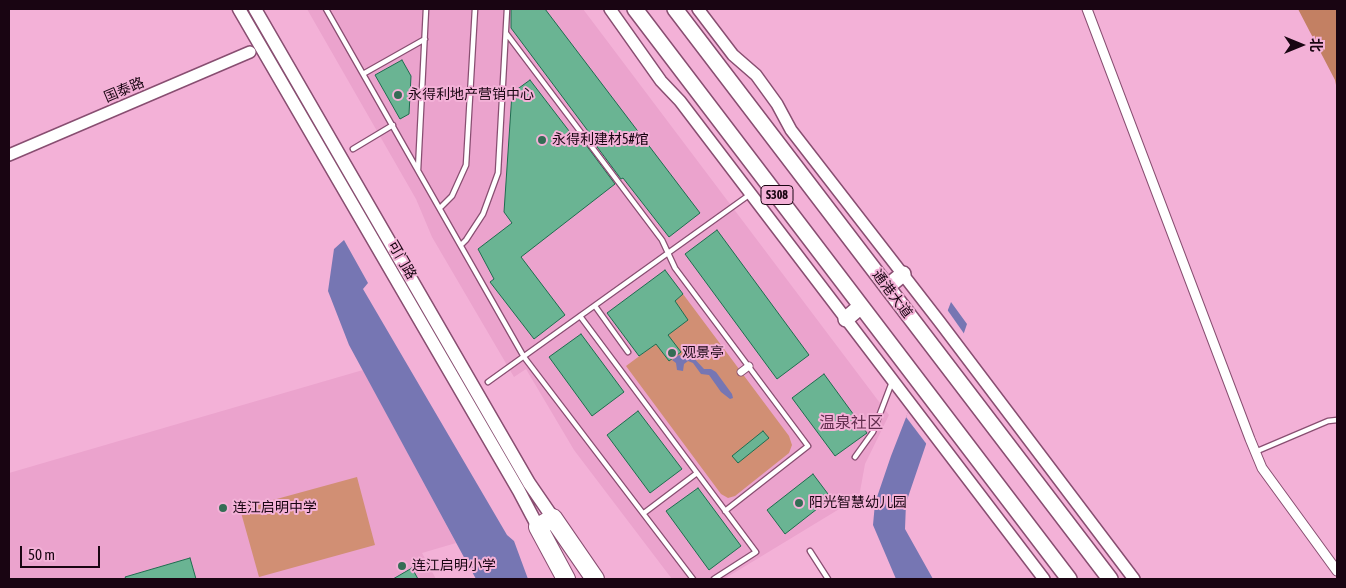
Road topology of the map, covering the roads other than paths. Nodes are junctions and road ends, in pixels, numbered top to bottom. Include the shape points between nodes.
1 (239, 9) edge
2 (255, 9) edge
3 (326, 9) edge
4 (426, 9) edge
5 (474, 9) edge
6 (507, 9) edge
7 (610, 9) edge
8 (635, 9) edge
9 (675, 9) edge
10 (698, 9) edge
11 (1087, 9) edge
12 (506, 34) junction
13 (424, 39) junction
14 (250, 52) dead end
15 (363, 74) junction
16 (393, 125) junction
17 (353, 149) dead end
18 (9, 155) edge
19 (418, 170) junction
20 (751, 194) junction
21 (440, 208) junction
22 (461, 245) junction
23 (668, 253) junction
24 (903, 274) junction
25 (887, 287) junction
26 (594, 306) junction
27 (861, 306) junction
28 (580, 316) junction
29 (846, 318) junction
30 (628, 352) dead end
31 (524, 356) junction
32 (748, 366) junction
33 (741, 372) dead end
34 (892, 380) junction
35 (488, 382) dead end
36 (1337, 420) edge
37 (1255, 452) junction
38 (855, 457) dead end
39 (697, 473) junction
40 (725, 511) junction
41 (644, 513) junction
42 (554, 518) junction
43 (538, 527) junction
44 (810, 551) dead end
45 (1337, 571) edge
46 (566, 579) edge
47 (595, 579) edge
48 (693, 579) edge
49 (714, 579) edge
50 (828, 579) edge
51 (1044, 579) edge
52 (1069, 579) edge
53 (1110, 579) edge
54 (1134, 579) edge

1 - 43 main road, 可门路
2 - 42 main road, 可门路 via 530,483
3 - 15 lane
4 - 13 lane
5 - 21 lane via 466,165 452,196
6 - 12 lane
7 - 20 street via 661,81
8 - 27 main road, S308
9 - 25 main road, 通港大道 / S308
10 - 24 street via 734,55 756,76 791,130
11 - 37 street
12 - 22 lane via 498,173 483,214
12 - 23 lane via 662,240
13 - 15 lane
13 - 19 lane
14 - 18 street, 国泰路
15 - 16 lane
16 - 17 lane
16 - 19 lane
19 - 21 lane
20 - 23 lane
20 - 29 street
21 - 22 lane
22 - 31 lane
23 - 26 lane
23 - 32 lane via 675,268
24 - 25 main road
24 - 54 street
25 - 53 main road, 通港大道 / S308
26 - 28 lane
26 - 30 lane
27 - 29 main road
27 - 52 main road, S308
28 - 31 lane
28 - 39 lane
29 - 34 street
31 - 35 lane
31 - 41 lane
32 - 33 street
32 - 40 lane via 808,446
34 - 38 lane via 872,432
34 - 51 street
36 - 37 lane
37 - 45 street via 1262,468
39 - 40 lane
39 - 41 lane
40 - 49 lane via 756,552
41 - 48 lane
42 - 43 highway
42 - 47 highway
43 - 46 highway
44 - 50 lane

